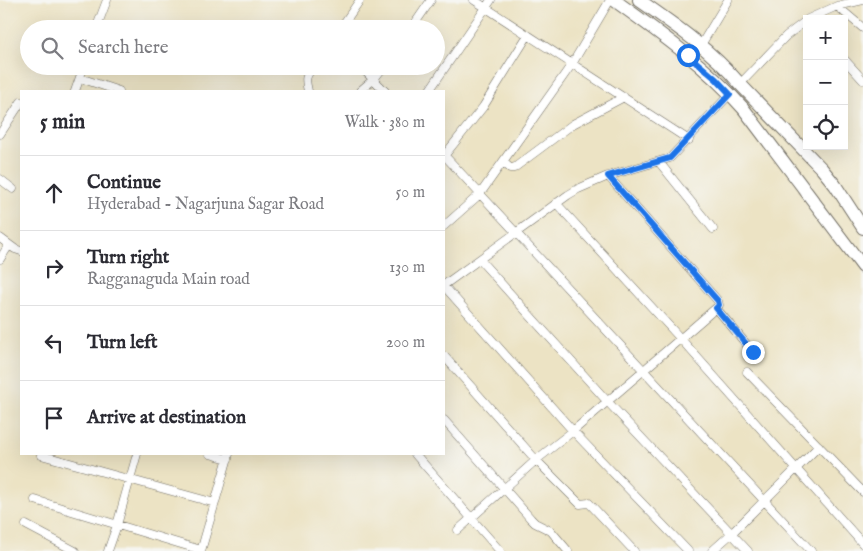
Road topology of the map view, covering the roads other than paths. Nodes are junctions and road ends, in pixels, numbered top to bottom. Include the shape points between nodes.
1 (106, 0) edge
2 (360, 0) edge
3 (432, 0) edge
4 (474, 0) edge
5 (610, 0) edge
6 (614, 0) edge
7 (639, 0) edge
8 (728, 0) edge
9 (863, 0) edge
10 (489, 4) edge
11 (837, 6) junction
12 (817, 15) edge
13 (99, 20) edge
14 (346, 20) edge
15 (418, 20) edge
16 (803, 23) edge
17 (863, 28) edge
18 (528, 35) junction
19 (701, 45) junction
20 (845, 60) edge
21 (572, 64) junction
22 (445, 68) edge
23 (81, 75) edge
24 (308, 75) edge
25 (370, 75) edge
26 (377, 75) edge
27 (440, 75) edge
28 (80, 78) junction
29 (374, 79) junction
30 (863, 80) edge
31 (740, 84) junction
32 (75, 90) edge
33 (115, 90) edge
34 (308, 90) edge
35 (361, 90) edge
36 (384, 90) edge
37 (430, 90) edge
38 (730, 94) junction
39 (624, 97) junction
40 (20, 104) edge
41 (0, 134) edge
42 (688, 140) junction
43 (445, 154) edge
44 (445, 156) edge
45 (503, 162) junction
46 (659, 162) junction
47 (608, 176) junction
48 (0, 179) edge
49 (13, 189) dead end
50 (480, 194) junction
51 (556, 203) junction
52 (445, 225) edge
53 (863, 228) edge
54 (713, 229) dead end
55 (517, 233) junction
56 (0, 238) edge
57 (9, 245) junction
58 (20, 250) edge
59 (0, 259) edge
60 (480, 260) junction
61 (863, 267) edge
62 (445, 285) edge
63 (445, 287) edge
64 (716, 308) junction
65 (680, 338) junction
66 (753, 352) dead end
67 (445, 357) edge
68 (644, 370) junction
69 (748, 372) dead end
70 (607, 401) junction
71 (445, 421) edge
72 (573, 431) junction
73 (819, 446) junction
74 (42, 455) dead end
75 (137, 455) edge
76 (416, 455) edge
77 (229, 456) edge
78 (536, 460) junction
79 (796, 470) junction
80 (129, 480) junction
81 (504, 488) junction
82 (863, 492) edge
83 (35, 500) dead end
84 (764, 500) junction
85 (215, 503) junction
86 (471, 518) junction
87 (26, 525) dead end
88 (117, 525) junction
89 (458, 530) dead end
90 (731, 534) junction
91 (863, 544) edge
92 (74, 551) edge
93 (108, 551) edge
94 (201, 551) edge
95 (500, 551) edge
96 (568, 551) edge
97 (634, 551) edge
98 (688, 551) edge
99 (712, 551) edge
100 (748, 551) edge
101 (811, 551) edge

1 - 13 street
2 - 14 street
3 - 15 street
4 - 10 street
5 - 21 street
6 - 38 main road via 688,55
7 - 19 main road
8 - 19 street
9 - 11 street
10 - 18 street
10 - 22 street
11 - 12 street
11 - 17 street
16 - 31 street
18 - 21 street
18 - 43 street via 484,107
19 - 31 main road
20 - 30 street
21 - 39 street
21 - 45 street
23 - 28 street
24 - 34 street via 305,80
25 - 29 street
26 - 29 street
27 - 37 street
28 - 32 street
28 - 33 street
29 - 35 street
29 - 36 street
31 - 53 main road via 822,169
38 - 42 street
38 - 61 main road
39 - 42 street
39 - 45 street via 573,124 514,168
40 - 41 street
42 - 46 street via 670,158
44 - 50 street
45 - 50 street
46 - 47 street
46 - 54 street
47 - 51 street
47 - 64 street via 718,301
48 - 49 street
50 - 52 street
50 - 55 street
51 - 55 street
51 - 65 street
55 - 60 street
55 - 68 street
56 - 57 street
57 - 58 street
57 - 59 street
60 - 62 street
60 - 70 street
63 - 72 street
64 - 65 street
64 - 66 street
65 - 68 street
65 - 79 street
67 - 78 street
68 - 70 street
68 - 84 street
69 - 73 street
70 - 72 street
70 - 90 street
71 - 81 street
72 - 78 street
72 - 98 street
73 - 79 street
73 - 82 street
74 - 80 street
75 - 80 street
76 - 86 street
77 - 85 street
78 - 81 street
78 - 97 street via 580,504 589,503
79 - 84 street
79 - 91 street
80 - 85 street
80 - 88 street
81 - 86 street
81 - 96 street via 535,523 551,531
83 - 88 street
84 - 90 street
84 - 101 street
85 - 94 street
86 - 89 street
86 - 95 street
87 - 92 street
88 - 93 street
88 - 94 street
90 - 99 street
90 - 100 street

